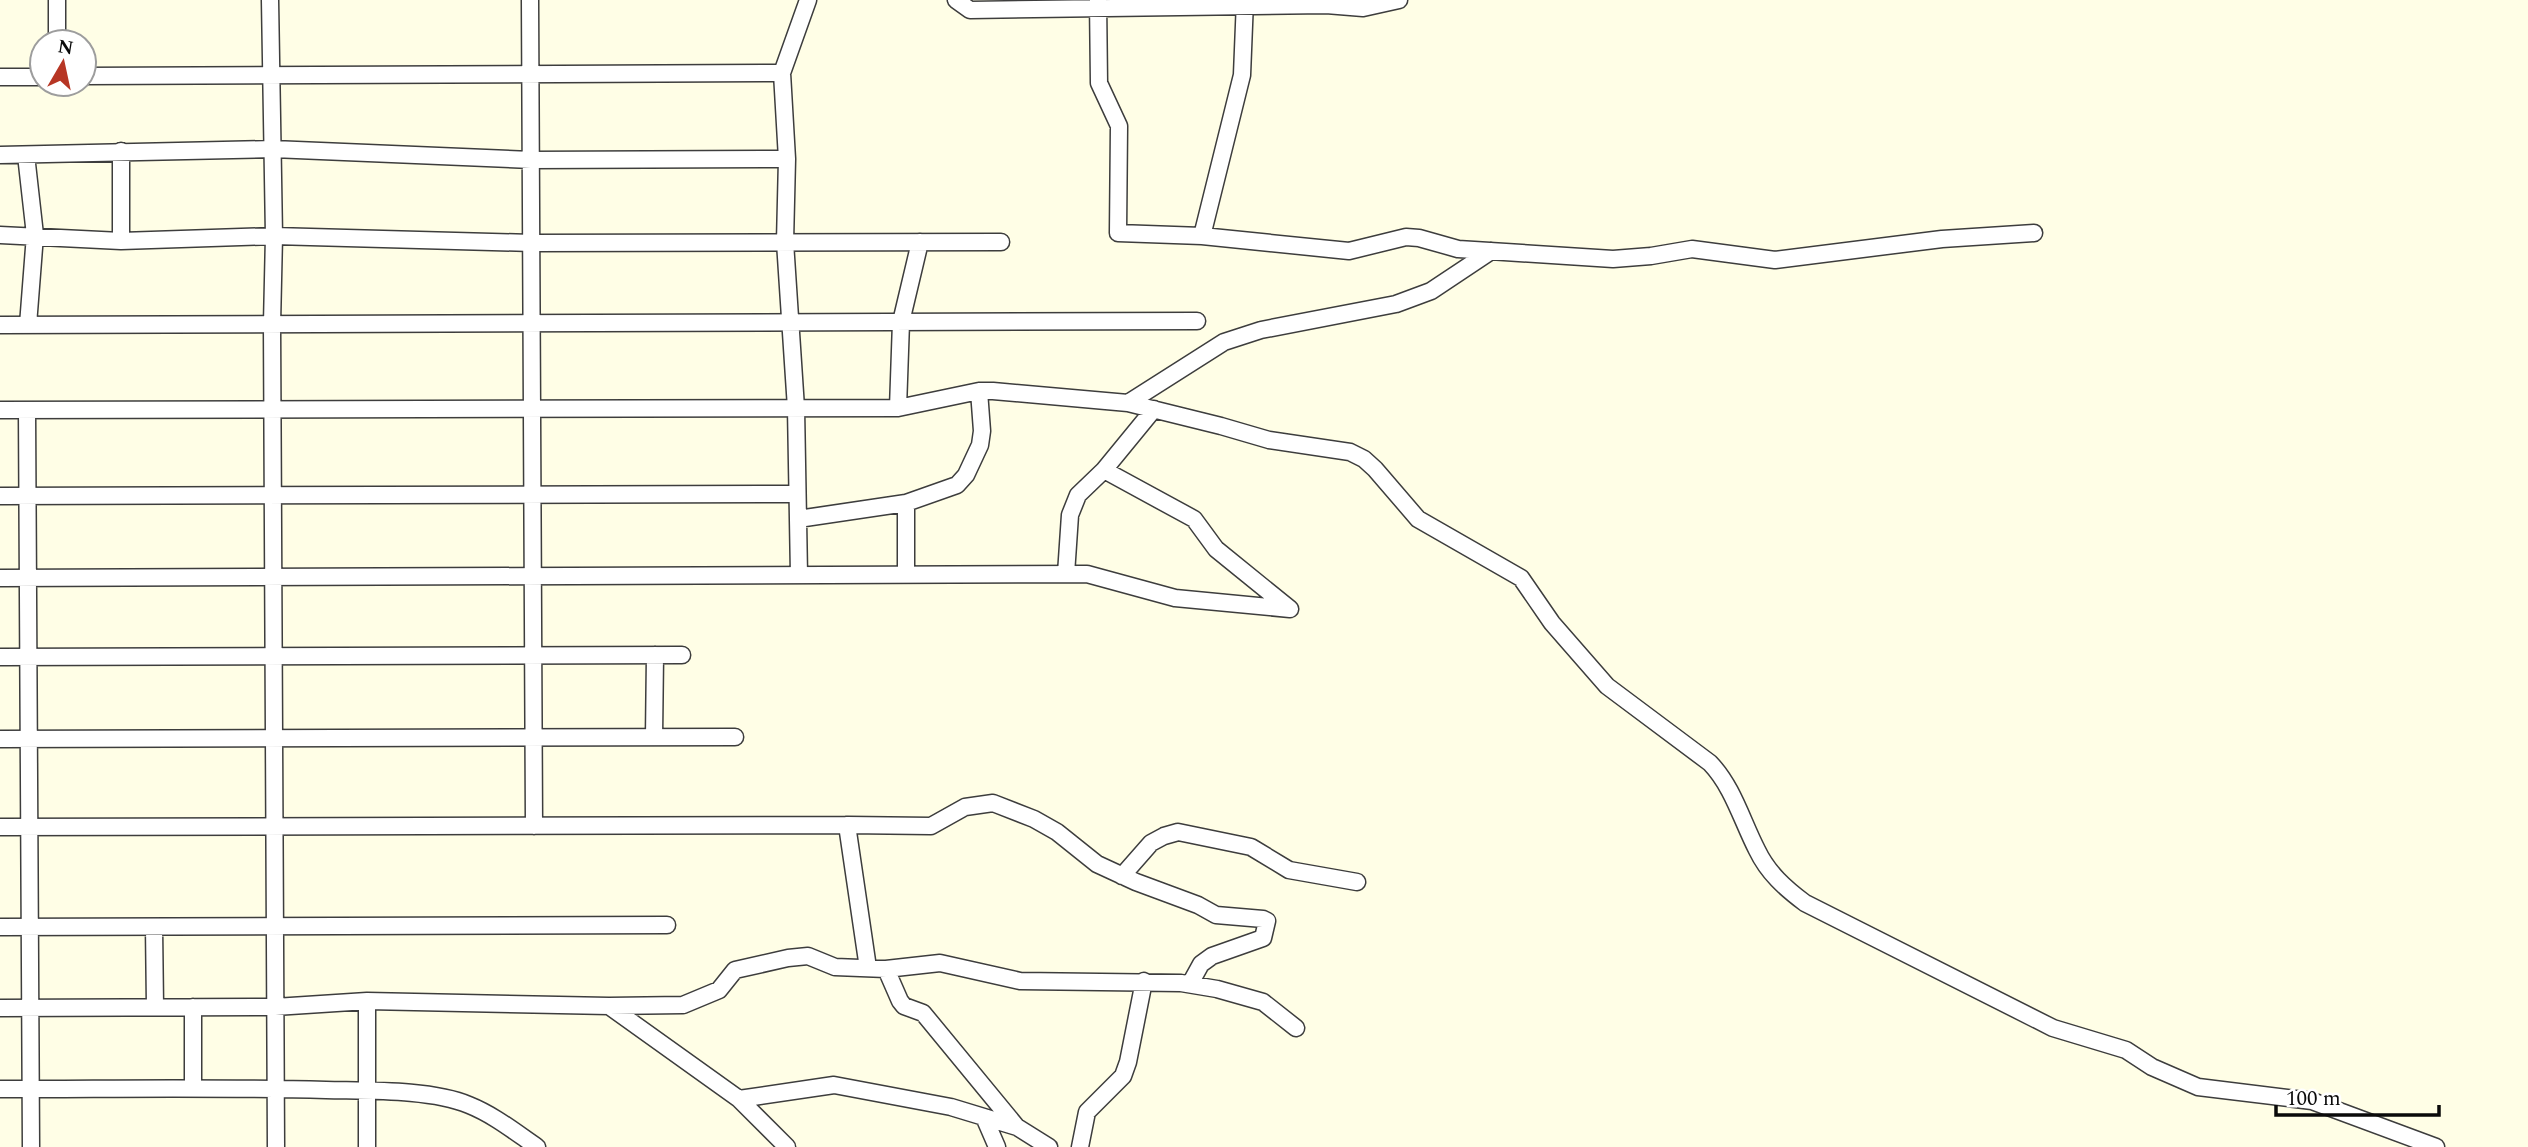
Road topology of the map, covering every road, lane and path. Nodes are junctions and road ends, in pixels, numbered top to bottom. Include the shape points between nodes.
1 (57, 0) edge
2 (270, 0) edge
3 (530, 0) edge
4 (808, 0) edge
5 (956, 0) edge
6 (1399, 0) edge
7 (1245, 3) edge
8 (1098, 4) edge
9 (57, 28) edge
10 (782, 73) junction
11 (531, 74) junction
12 (271, 75) junction
13 (98, 76) edge
14 (0, 77) edge
15 (28, 77) edge
16 (273, 149) junction
17 (121, 151) junction
18 (0, 155) edge
19 (26, 155) junction
20 (787, 159) junction
21 (531, 160) junction
22 (2034, 233) dead end
23 (0, 235) edge
24 (35, 235) junction
25 (274, 236) junction
26 (1202, 236) junction
27 (121, 241) junction
28 (785, 242) junction
29 (920, 242) junction
30 (1001, 242) dead end
31 (531, 243) junction
32 (1491, 251) junction
33 (1197, 321) dead end
34 (901, 322) junction
35 (532, 323) junction
36 (790, 323) junction
37 (272, 324) junction
38 (0, 325) edge
39 (28, 325) junction
40 (979, 391) junction
41 (1128, 402) junction
42 (796, 408) junction
43 (898, 408) junction
44 (532, 409) junction
45 (1154, 409) junction
46 (0, 410) edge
47 (27, 410) junction
48 (272, 410) junction
49 (1104, 470) junction
50 (797, 494) junction
51 (533, 495) junction
52 (0, 496) edge
53 (27, 496) junction
54 (273, 496) junction
55 (906, 503) junction
56 (798, 519) junction
57 (1066, 574) junction
58 (799, 575) junction
59 (906, 575) junction
60 (533, 576) junction
61 (273, 577) junction
62 (0, 578) edge
63 (28, 578) junction
64 (655, 655) junction
65 (682, 655) dead end
66 (274, 656) junction
67 (533, 656) junction
68 (0, 657) edge
69 (28, 657) junction
70 (534, 737) junction
71 (654, 737) junction
72 (735, 737) dead end
73 (274, 738) junction
74 (0, 739) edge
75 (29, 739) junction
76 (847, 825) junction
77 (534, 826) junction
78 (0, 827) edge
79 (29, 827) junction
80 (274, 827) junction
81 (1122, 876) junction
82 (1357, 883) dead end
83 (667, 925) dead end
84 (275, 926) junction
85 (0, 927) edge
86 (29, 927) junction
87 (154, 927) junction
88 (868, 968) junction
89 (886, 969) junction
90 (1144, 981) junction
91 (1190, 984) junction
92 (367, 1002) junction
93 (609, 1006) junction
94 (155, 1007) junction
95 (193, 1007) junction
96 (275, 1007) junction
97 (0, 1008) edge
98 (30, 1008) junction
99 (1296, 1028) dead end
100 (193, 1088) junction
101 (276, 1088) junction
102 (0, 1089) edge
103 (30, 1089) junction
104 (367, 1091) junction
105 (739, 1099) junction
106 (984, 1117) junction
107 (1017, 1127) junction
108 (31, 1147) edge
109 (276, 1147) edge
110 (367, 1147) edge
111 (537, 1147) edge
112 (787, 1147) edge
113 (996, 1147) edge
114 (1049, 1147) edge
115 (1080, 1147) edge
116 (2436, 1147) edge

1 - 9 street
2 - 12 street
3 - 11 street
4 - 10 street
5 - 8 street via 970,10
6 - 7 street via 1363,8
7 - 8 street
7 - 26 street via 1242,75
8 - 26 street via 1099,83 1119,126 1118,233
10 - 11 street
10 - 20 street
11 - 12 street
11 - 21 street
12 - 13 street
12 - 16 street
14 - 15 street
16 - 17 street
16 - 21 street
16 - 25 street
17 - 19 street
17 - 27 street
18 - 19 street
19 - 24 street
20 - 21 street
20 - 28 street
21 - 31 street
22 - 32 street via 1942,239 1775,260 1692,249 1613,258
23 - 24 street
24 - 27 street
24 - 39 street
25 - 27 street
25 - 31 street
25 - 37 street
26 - 32 street via 1349,251 1406,237
28 - 29 street
28 - 31 street
28 - 36 street
29 - 30 street
29 - 34 street
31 - 35 street
32 - 41 street via 1431,291 1396,303 1261,330 1224,342
33 - 34 street
34 - 36 street
34 - 43 street
35 - 36 street
35 - 37 street
35 - 44 street
36 - 42 street
37 - 39 street
37 - 48 street
38 - 39 street
40 - 41 street
40 - 43 street
40 - 55 street via 980,445 966,475 957,485
41 - 45 street
42 - 43 street
42 - 44 street
42 - 50 street
44 - 48 street
44 - 51 street
45 - 49 street
45 - 116 street via 1269,440 1350,452 1364,459 1418,519 1513,571 1607,686 1722,776 1774,876 1813,907 2053,1028 2126,1050 2198,1087 2312,1101
46 - 47 street
47 - 48 street
47 - 53 street
48 - 54 street
49 - 57 street via 1078,495 1070,515
49 - 57 street via 1194,519 1216,549 1290,609 1175,598 1087,574
50 - 51 street
50 - 56 street
51 - 54 street
51 - 60 street
52 - 53 street
53 - 54 street
53 - 63 street
54 - 61 street
55 - 56 street
55 - 59 street
56 - 58 street
57 - 59 street
58 - 59 street
58 - 60 street
60 - 61 street
60 - 67 street
61 - 63 street
61 - 66 street
62 - 63 street
63 - 69 street
64 - 65 street
64 - 67 street
64 - 71 street
66 - 67 street
66 - 69 street
66 - 73 street
67 - 70 street
68 - 69 street
69 - 75 street
70 - 71 street
70 - 73 street
70 - 77 street
71 - 72 street
73 - 75 street
73 - 80 street
74 - 75 street
75 - 79 street
76 - 77 street
76 - 81 street via 931,826 965,807 993,803 1057,832 1089,858
76 - 88 street
77 - 80 street
78 - 79 street
79 - 80 street
79 - 86 street
80 - 84 street
81 - 82 street via 1151,843 1178,832 1251,847 1289,870
81 - 91 street via 1216,915 1267,921 1264,938 1212,956 1201,964
83 - 84 street
84 - 87 street
84 - 96 street
85 - 86 street
86 - 87 street
86 - 98 street
87 - 94 street
88 - 89 street
88 - 93 street via 835,967 808,956 788,958 735,970 719,990 682,1005
89 - 90 street via 940,963 1020,981
89 - 107 street via 904,1006 923,1013
90 - 91 street
90 - 115 street via 1125,1069 1087,1112
91 - 99 street via 1263,1002
92 - 93 street
92 - 96 street
92 - 104 street
93 - 105 street
94 - 95 street
94 - 98 street
95 - 96 street
95 - 100 street
96 - 101 street
97 - 98 street
98 - 103 street
100 - 101 street
100 - 103 street
101 - 104 street
101 - 109 street
102 - 103 street
103 - 108 street
104 - 110 street
104 - 111 street via 440,1097 468,1105
105 - 106 street via 834,1085
105 - 112 street
106 - 107 street
106 - 113 street
107 - 114 street

